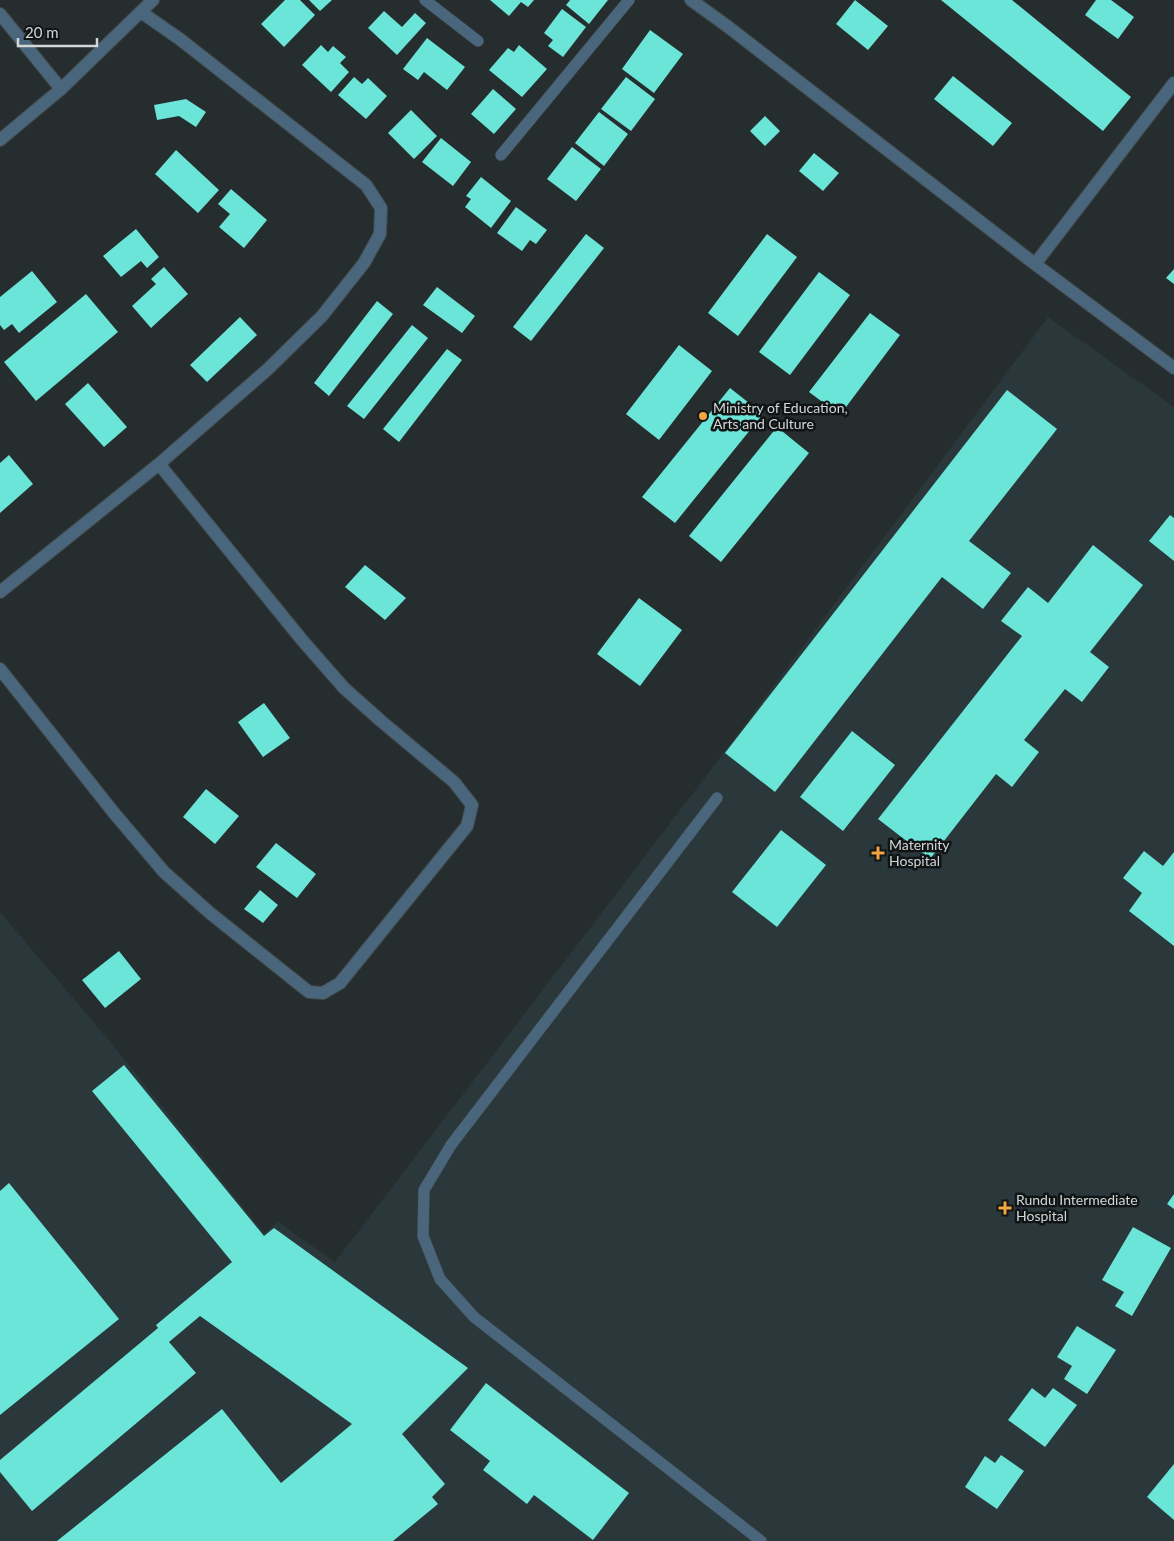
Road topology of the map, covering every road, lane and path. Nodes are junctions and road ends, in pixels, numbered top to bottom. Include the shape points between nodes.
1 (153, 0) edge
2 (426, 0) edge
3 (629, 0) edge
4 (699, 3) edge
5 (140, 12) junction
6 (0, 14) edge
7 (478, 41) dead end
8 (1174, 83) edge
9 (61, 89) junction
10 (0, 140) edge
11 (501, 155) dead end
12 (1035, 264) junction
13 (1174, 368) edge
14 (159, 464) junction
15 (0, 592) edge
16 (0, 669) edge
17 (717, 798) dead end
18 (761, 1541) edge

1 - 5 street
2 - 7 lane
3 - 11 lane
4 - 12 street
5 - 9 street
5 - 14 street via 181,40 366,185 381,208 380,234 364,263 322,316 268,369
6 - 9 street
8 - 12 street
9 - 10 street
12 - 13 street
14 - 15 street
14 - 16 street via 344,688 454,782 472,805 467,826 340,983 324,993 309,992 164,872
17 - 18 lane via 451,1144 424,1190 423,1236 440,1279 474,1317

